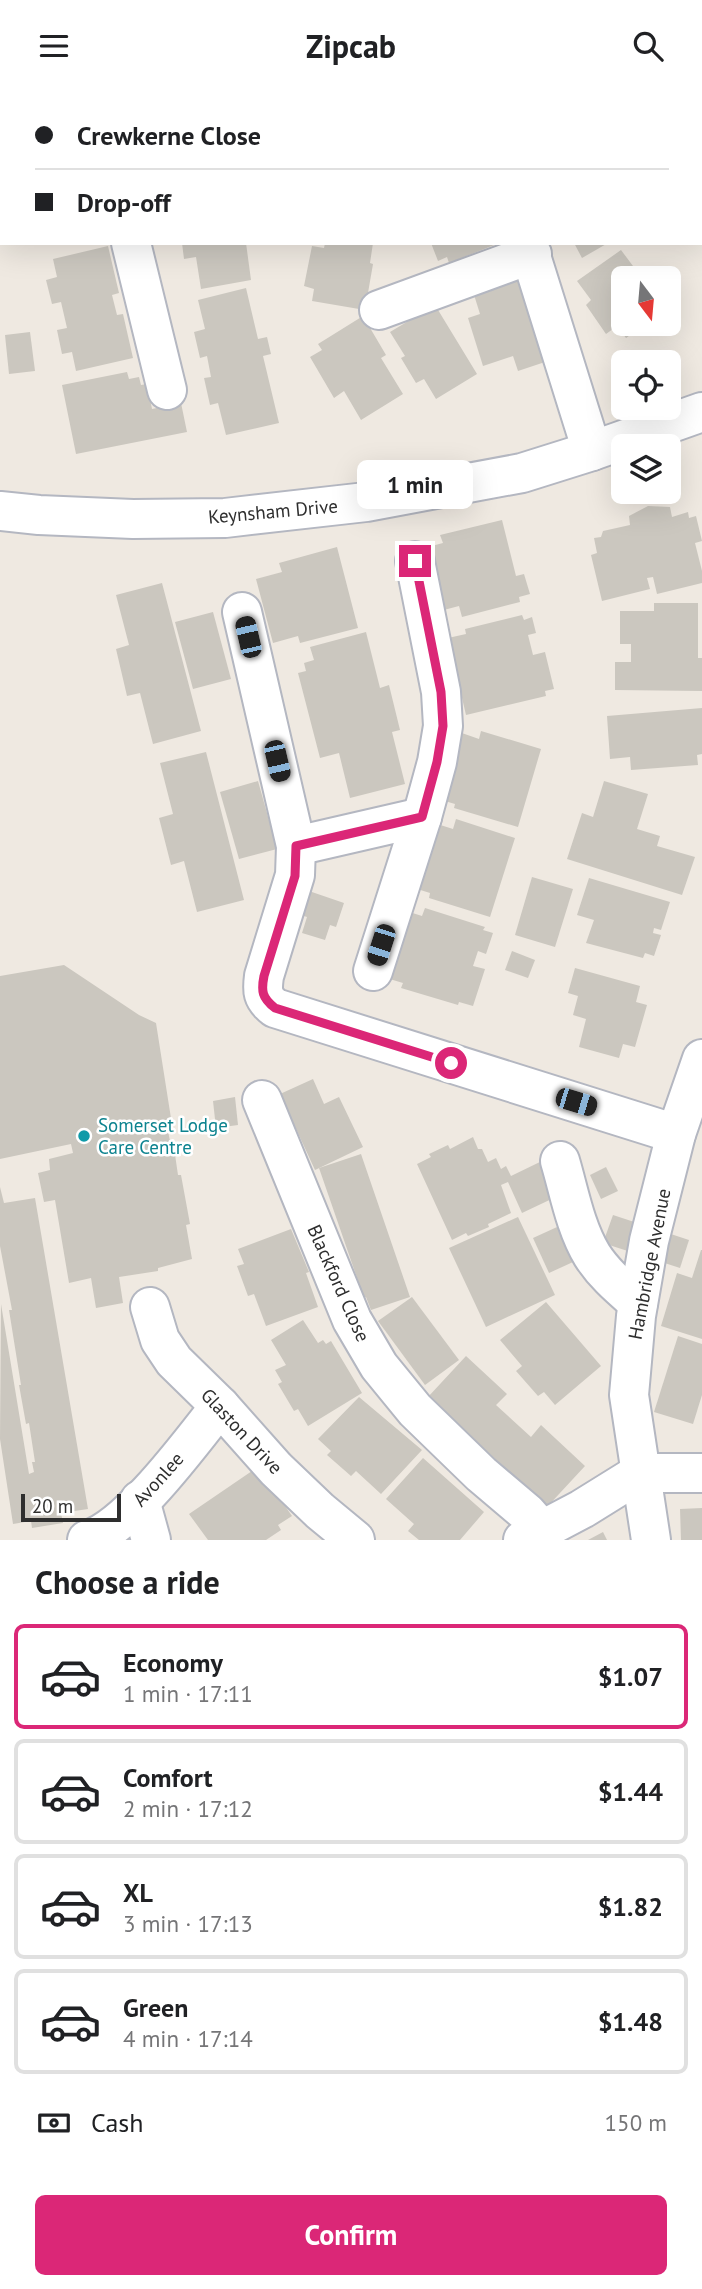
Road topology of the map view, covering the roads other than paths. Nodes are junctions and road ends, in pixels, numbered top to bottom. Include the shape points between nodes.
1 (131, 245) edge
2 (530, 249) edge
3 (379, 310) dead end
4 (167, 390) dead end
5 (702, 412) edge
6 (592, 451) junction
7 (0, 510) edge
8 (415, 561) dead end
9 (242, 612) dead end
10 (422, 817) junction
11 (296, 846) junction
12 (373, 971) dead end
13 (702, 1059) edge
14 (262, 1100) dead end
15 (677, 1134) junction
16 (560, 1161) dead end
17 (638, 1303) junction
18 (150, 1307) dead end
19 (220, 1406) junction
20 (640, 1473) junction
21 (702, 1473) edge
22 (140, 1500) junction
23 (533, 1535) edge
24 (87, 1540) edge
25 (151, 1540) edge
26 (355, 1540) edge
27 (651, 1540) edge

1 - 4 street
2 - 3 street
2 - 6 street
5 - 6 street, Keynsham Drive
6 - 7 street, Keynsham Drive via 522,473 366,502 225,518 133,519
8 - 10 street via 441,692 443,726
9 - 11 street
10 - 11 street
10 - 12 street
11 - 15 street via 295,876 264,976 263,995 275,1008
13 - 15 street, Hambridge Avenue
14 - 23 street, Blackford Close via 352,1320 379,1366 415,1411 527,1513
15 - 17 street, Hambridge Avenue
16 - 17 street via 591,1253
17 - 20 street, Hambridge Avenue via 629,1395
18 - 19 street, Glaston Drive via 160,1340 174,1361
19 - 22 street, Avonlee
19 - 26 street, Glaston Drive via 276,1469
20 - 21 street
20 - 23 street
20 - 27 street, Hambridge Avenue
22 - 24 street, Avonlee via 100,1536
22 - 25 street

